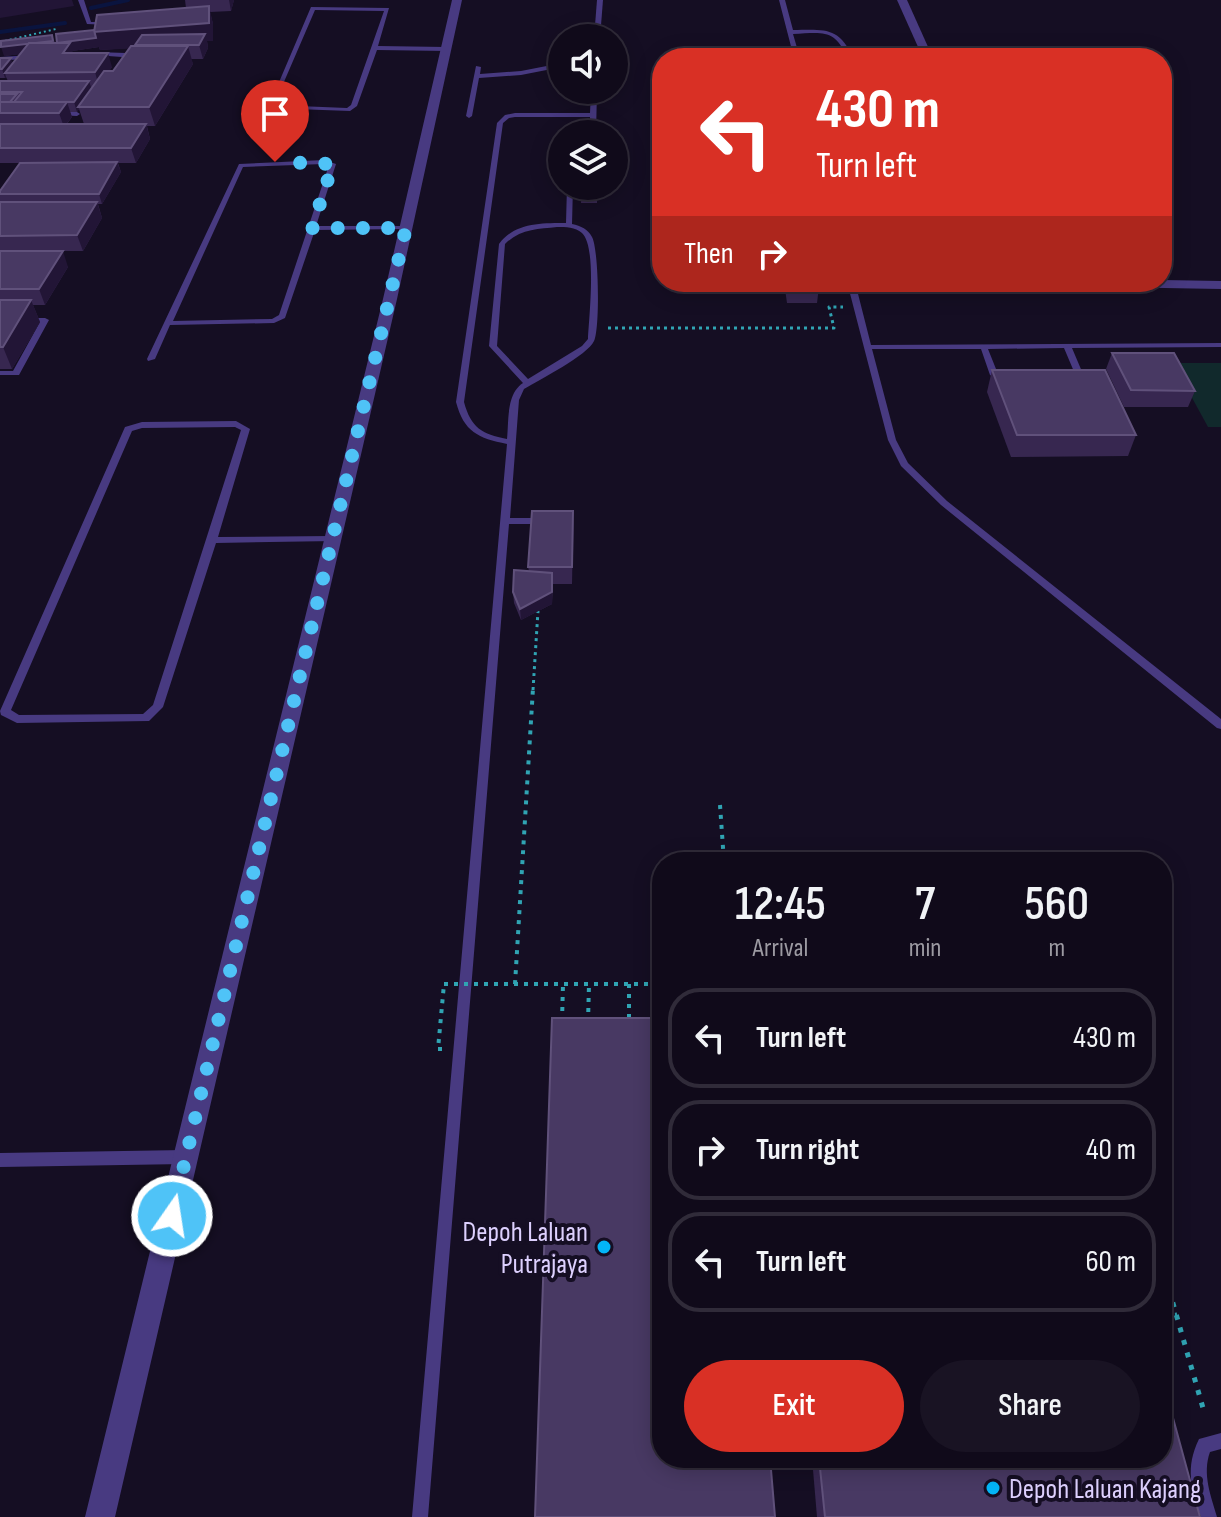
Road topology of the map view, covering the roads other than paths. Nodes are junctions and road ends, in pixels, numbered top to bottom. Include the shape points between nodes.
1 (81, 0) edge
2 (457, 0) edge
3 (600, 0) edge
4 (782, 0) edge
5 (902, 0) edge
6 (116, 23) edge
7 (598, 24) edge
8 (790, 32) junction
9 (375, 48) junction
10 (794, 48) edge
11 (847, 48) edge
12 (924, 48) edge
13 (446, 49) junction
14 (92, 54) edge
15 (40, 55) edge
16 (0, 59) edge
17 (478, 67) dead end
18 (548, 68) edge
19 (118, 69) edge
20 (476, 76) junction
21 (593, 104) edge
22 (46, 114) edge
23 (77, 114) edge
24 (593, 115) junction
25 (469, 116) dead end
26 (593, 120) edge
27 (570, 200) edge
28 (569, 225) junction
29 (312, 228) junction
30 (406, 228) junction
31 (1172, 284) edge
32 (1221, 285) edge
33 (853, 292) edge
34 (0, 320) edge
35 (168, 323) junction
36 (1221, 345) edge
37 (1067, 346) junction
38 (867, 347) junction
39 (984, 347) junction
40 (151, 359) dead end
41 (0, 373) edge
42 (1007, 380) edge
43 (1061, 380) edge
44 (527, 383) junction
45 (512, 442) junction
46 (505, 521) junction
47 (559, 521) edge
48 (332, 539) junction
49 (212, 540) junction
50 (1221, 725) edge
51 (186, 1157) junction
52 (0, 1160) edge
53 (1221, 1441) edge
54 (100, 1517) edge
55 (420, 1517) edge
56 (1209, 1517) edge

1 - 6 lane via 90,24
2 - 13 street
3 - 7 lane
4 - 8 lane
5 - 12 street
8 - 10 lane
8 - 11 lane via 836,35
9 - 9 lane via 352,108 270,107 313,8 387,9
9 - 13 lane
13 - 30 street
14 - 19 lane via 126,55
15 - 16 lane
17 - 20 lane
18 - 20 lane
20 - 25 lane
21 - 24 lane
22 - 23 lane
24 - 26 lane
24 - 45 lane via 515,115 500,123 460,402 471,430 484,438
27 - 28 lane
28 - 44 lane via 585,232 594,247 592,339
28 - 44 lane via 527,228 507,236 502,244 493,346
29 - 30 lane
29 - 35 lane via 279,319
29 - 35 lane via 333,164 241,165
30 - 48 street
31 - 32 street
33 - 38 lane
34 - 41 lane via 45,320 16,373
35 - 40 lane
36 - 37 lane
37 - 39 lane
37 - 43 lane via 1079,378
38 - 39 lane
38 - 50 lane via 892,440 924,486
39 - 42 lane via 994,375
44 - 45 lane via 515,400
45 - 46 lane
46 - 47 lane
46 - 55 lane
48 - 49 lane
48 - 51 street
49 - 49 lane via 153,713 135,720 17,719 5,712 128,429 236,424 246,429
51 - 52 lane
51 - 54 street
53 - 56 lane via 1205,1445 1199,1455 1197,1470

